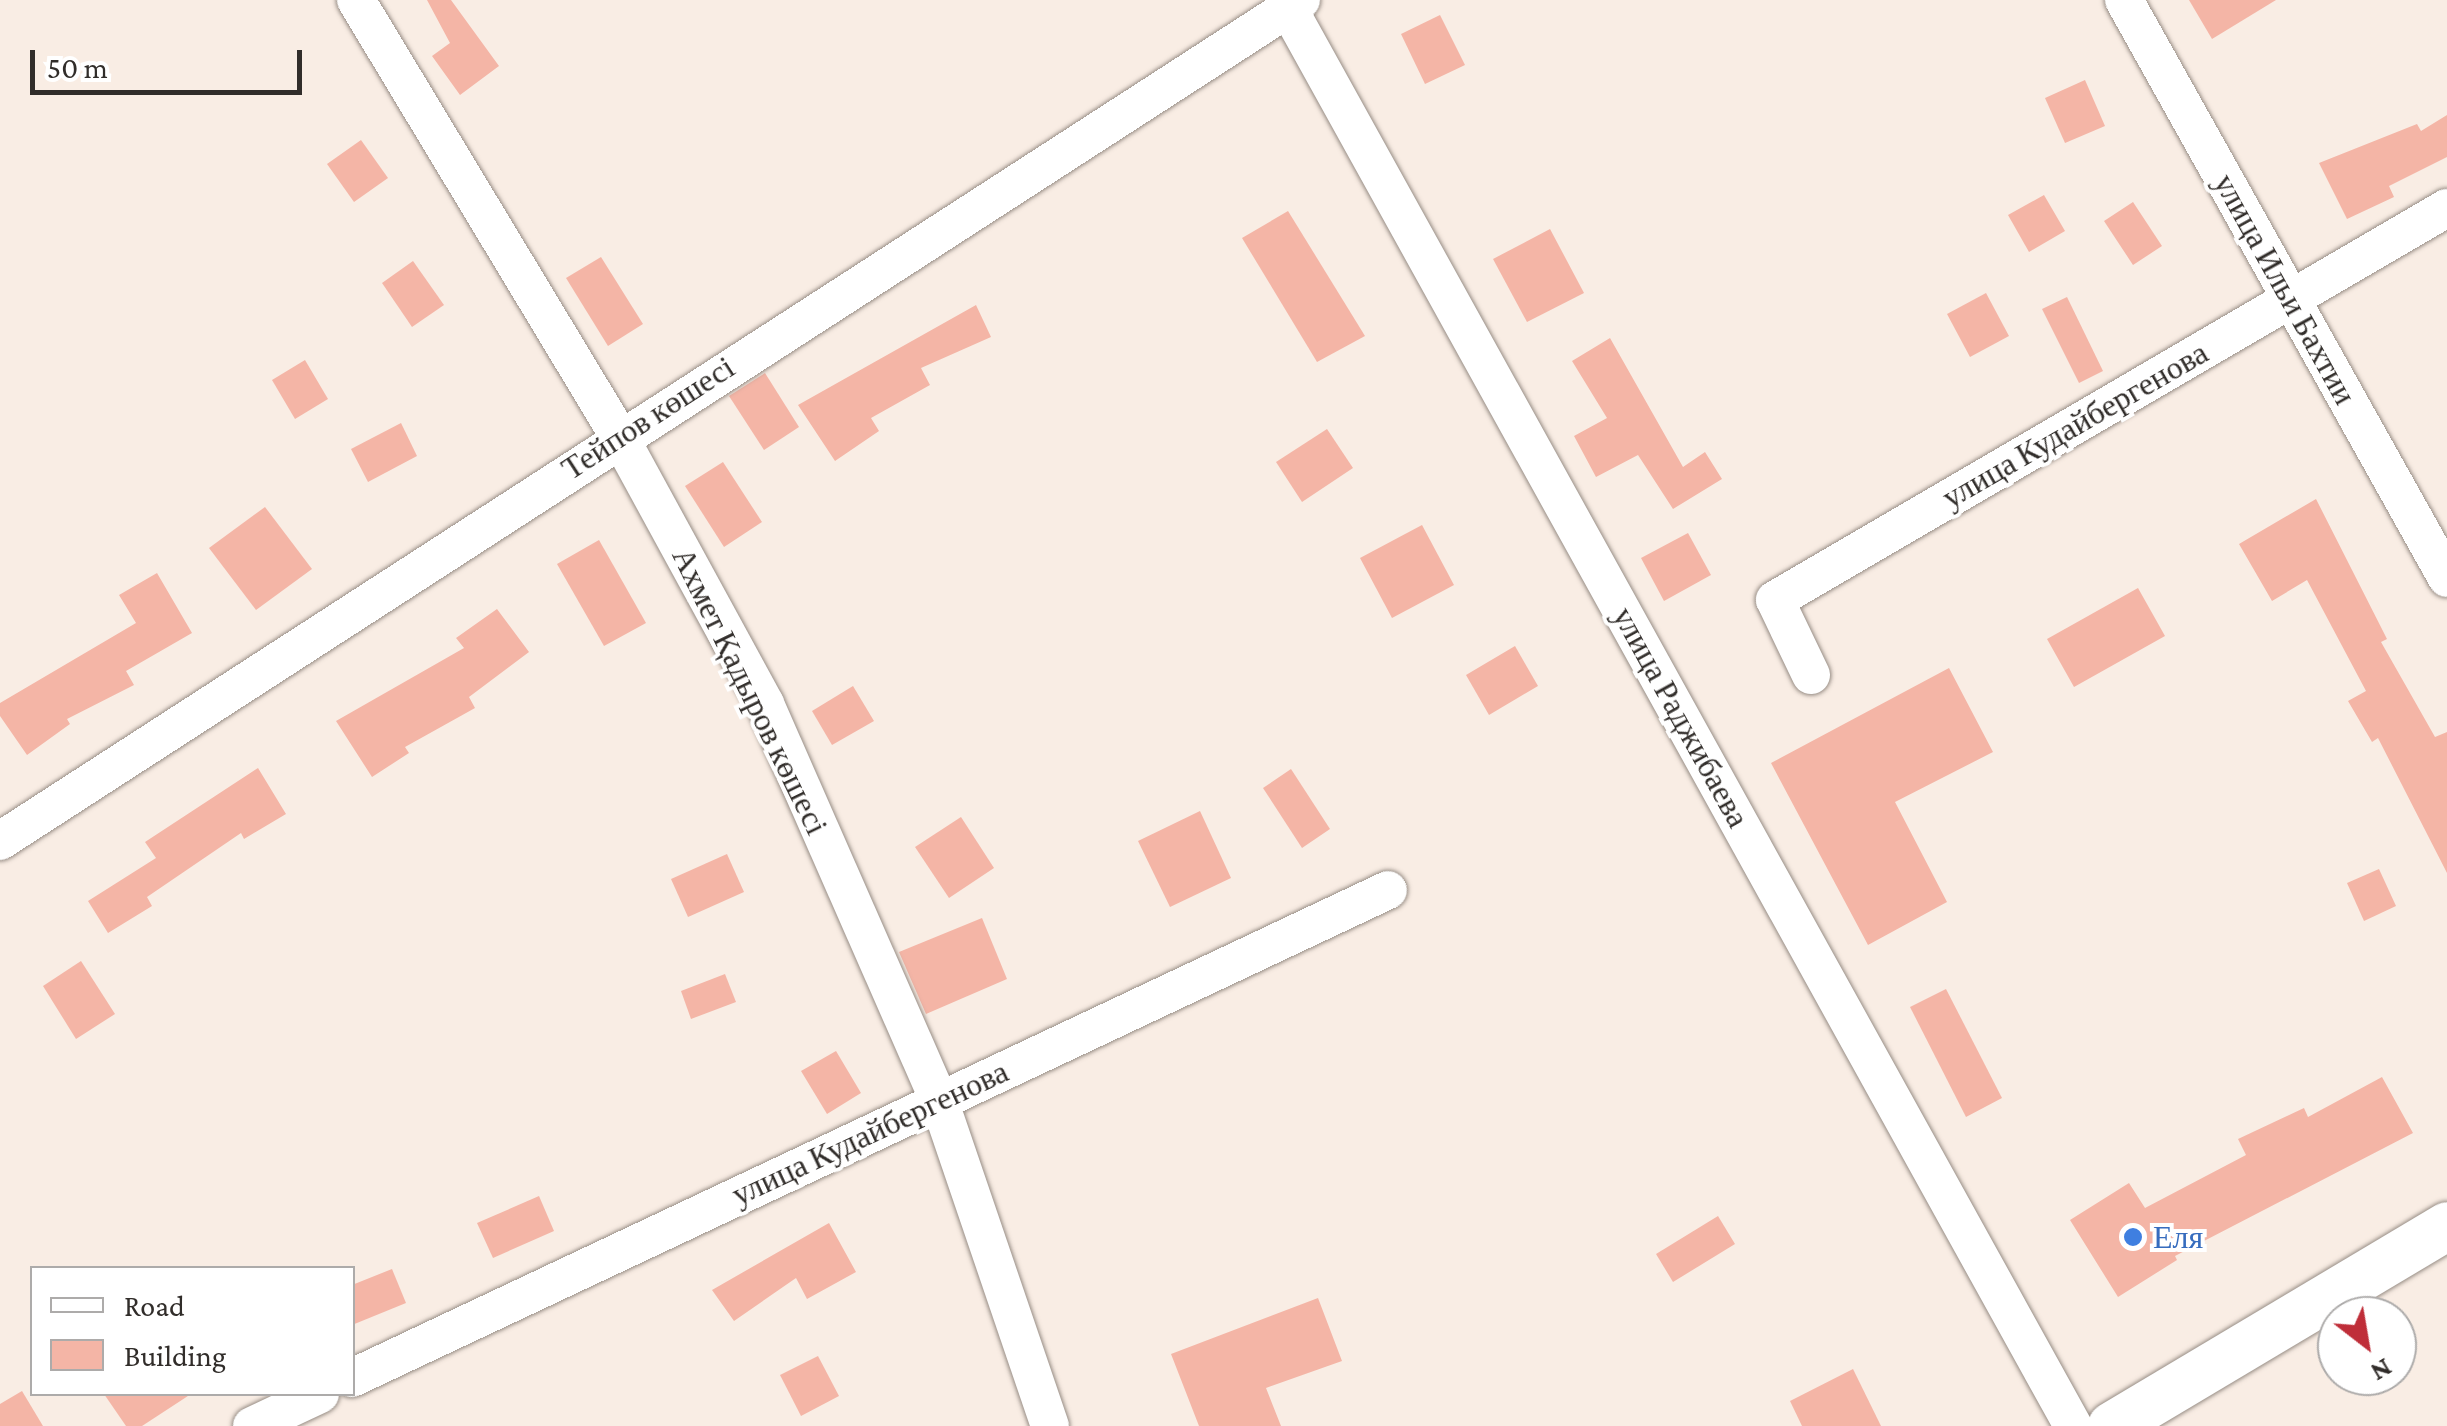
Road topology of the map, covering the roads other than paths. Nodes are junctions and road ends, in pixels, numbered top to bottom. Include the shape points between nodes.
1 (356, 0) edge
2 (2124, 0) edge
3 (1294, 4) edge
4 (2447, 208) edge
5 (2293, 298) junction
6 (619, 436) junction
7 (2447, 578) edge
8 (1811, 675) dead end
9 (0, 841) edge
10 (1388, 890) dead end
11 (940, 1100) junction
12 (2447, 1226) edge
13 (355, 1377) edge
14 (316, 1396) edge
15 (252, 1426) edge
16 (1050, 1426) edge
17 (2074, 1426) edge
18 (2112, 1426) edge

1 - 6 street, Ахмет Қадыров көшесі
2 - 5 street, улица Ильи Бахтии
3 - 6 street, Тейпов көшесі
3 - 17 street, улица Раджибаева
4 - 5 street, улица Кудайбергенова
5 - 7 street, улица Ильи Бахтии
5 - 8 street, улица Кудайбергенова via 1775,600
6 - 9 street, Тейпов көшесі
6 - 11 street, Ахмет Қадыров көшесі via 764,704
10 - 11 street, улица Кудайбергенова
11 - 13 street, улица Кудайбергенова
11 - 16 street, Ахмет Қадыров көшесі
12 - 18 street
14 - 15 street

